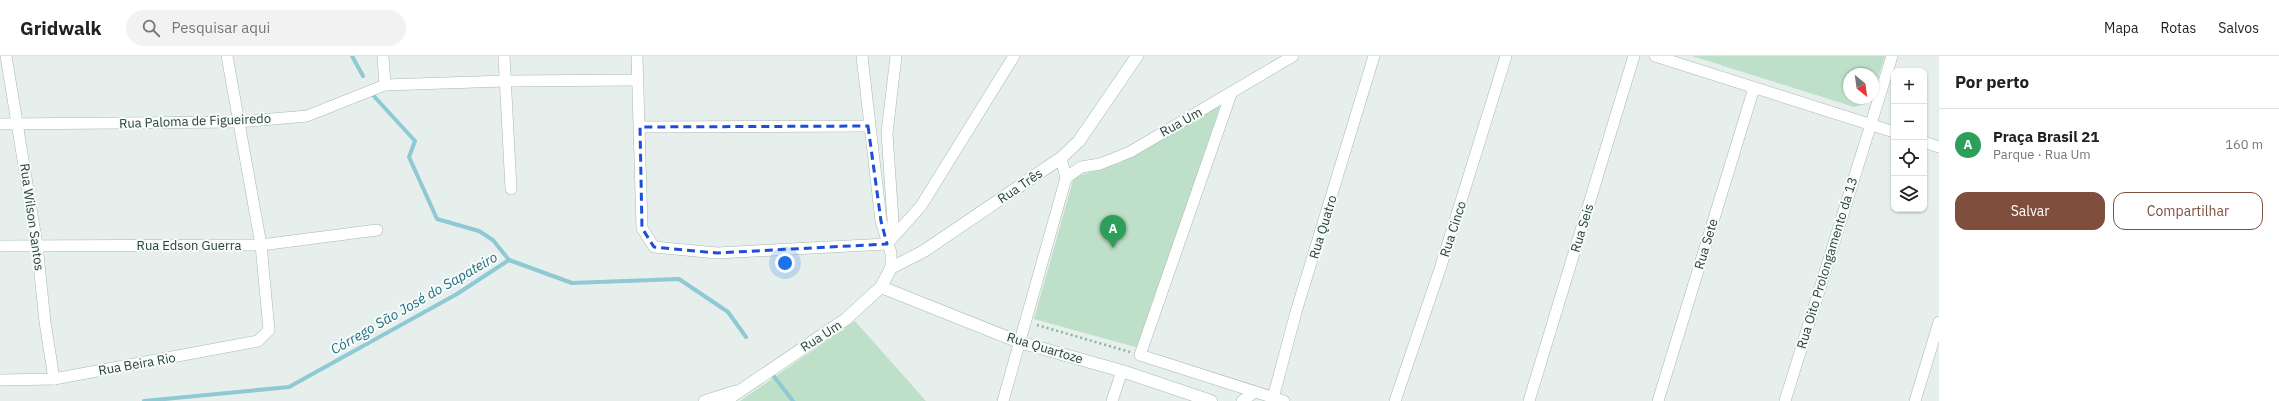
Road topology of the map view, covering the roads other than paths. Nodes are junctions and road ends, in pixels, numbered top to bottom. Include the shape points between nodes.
1 (6, 56) edge
2 (227, 56) edge
3 (383, 56) edge
4 (504, 56) edge
5 (637, 56) edge
6 (862, 56) edge
7 (896, 56) edge
8 (1014, 56) edge
9 (1137, 56) edge
10 (1293, 56) edge
11 (1374, 56) edge
12 (1506, 56) edge
13 (1634, 56) edge
14 (1656, 56) edge
15 (1892, 56) edge
16 (638, 80) junction
17 (505, 81) junction
18 (384, 85) junction
19 (1754, 88) junction
20 (1231, 94) junction
21 (238, 122) junction
22 (0, 124) edge
23 (19, 124) junction
24 (1870, 125) junction
25 (868, 126) junction
26 (640, 127) junction
27 (1891, 131) edge
28 (1927, 143) edge
29 (1939, 147) edge
30 (1061, 158) junction
31 (1066, 178) junction
32 (511, 189) dead end
33 (377, 230) dead end
34 (890, 240) junction
35 (37, 245) junction
36 (261, 245) junction
37 (0, 246) edge
38 (891, 268) junction
39 (881, 287) junction
40 (1939, 322) edge
41 (1019, 342) junction
42 (1122, 371) junction
43 (54, 379) junction
44 (0, 380) edge
45 (739, 390) junction
46 (1255, 392) junction
47 (1279, 399) edge
48 (704, 401) edge
49 (725, 401) edge
50 (1003, 401) edge
51 (1112, 401) edge
52 (1211, 401) edge
53 (1242, 401) edge
54 (1395, 401) edge
55 (1529, 401) edge
56 (1658, 401) edge
57 (1785, 401) edge
58 (1915, 401) edge

1 - 23 street, Rua Wilson Santos
2 - 21 street
3 - 18 street
4 - 17 street
5 - 16 street
6 - 25 street
7 - 34 street via 887,133
8 - 34 street via 921,206
9 - 30 street, Rua Três via 1079,141
10 - 20 street, Rua Um
11 - 47 street, Rua Quatro via 1296,312
12 - 54 street, Rua Cinco via 1445,254
13 - 55 street, Rua Seis
14 - 19 street
15 - 24 street, Rua Oito Prolongamento da 13
16 - 17 street, Rua Paloma de Figueiredo
16 - 26 street
17 - 18 street, Rua Paloma de Figueiredo
17 - 32 street
18 - 21 street, Rua Paloma de Figueiredo via 306,116
19 - 24 street
19 - 56 street, Rua Sete
20 - 31 street, Rua Um via 1130,152 1100,164 1081,167
20 - 46 street via 1140,355
21 - 23 street, Rua Paloma de Figueiredo
21 - 36 street
22 - 23 street, Rua Paloma de Figueiredo
23 - 35 street, Rua Wilson Santos
24 - 27 street
24 - 57 street, Rua Oito Prolongamento da 13
25 - 26 street
25 - 34 street via 881,221
26 - 34 street via 642,228 654,247 717,253
28 - 29 street
30 - 31 street
30 - 38 street, Rua Três via 924,251
31 - 41 street
33 - 36 street, Rua Edson Guerra
34 - 38 street
35 - 36 street, Rua Edson Guerra
35 - 37 street, Rua Edson Guerra
35 - 43 street, Rua Wilson Santos
36 - 43 street, Rua Beira Rio via 269,330 258,341
38 - 39 street, Rua Um
39 - 41 street, Rua Quartoze
39 - 45 street, Rua Um via 846,320
40 - 58 street
41 - 42 street, Rua Quartoze
41 - 50 street
42 - 51 street
42 - 52 street, Rua Quartoze
43 - 44 street, Rua Beira Rio
45 - 48 street, Rua Um
45 - 49 street, Rua Um
46 - 47 street
46 - 53 street

